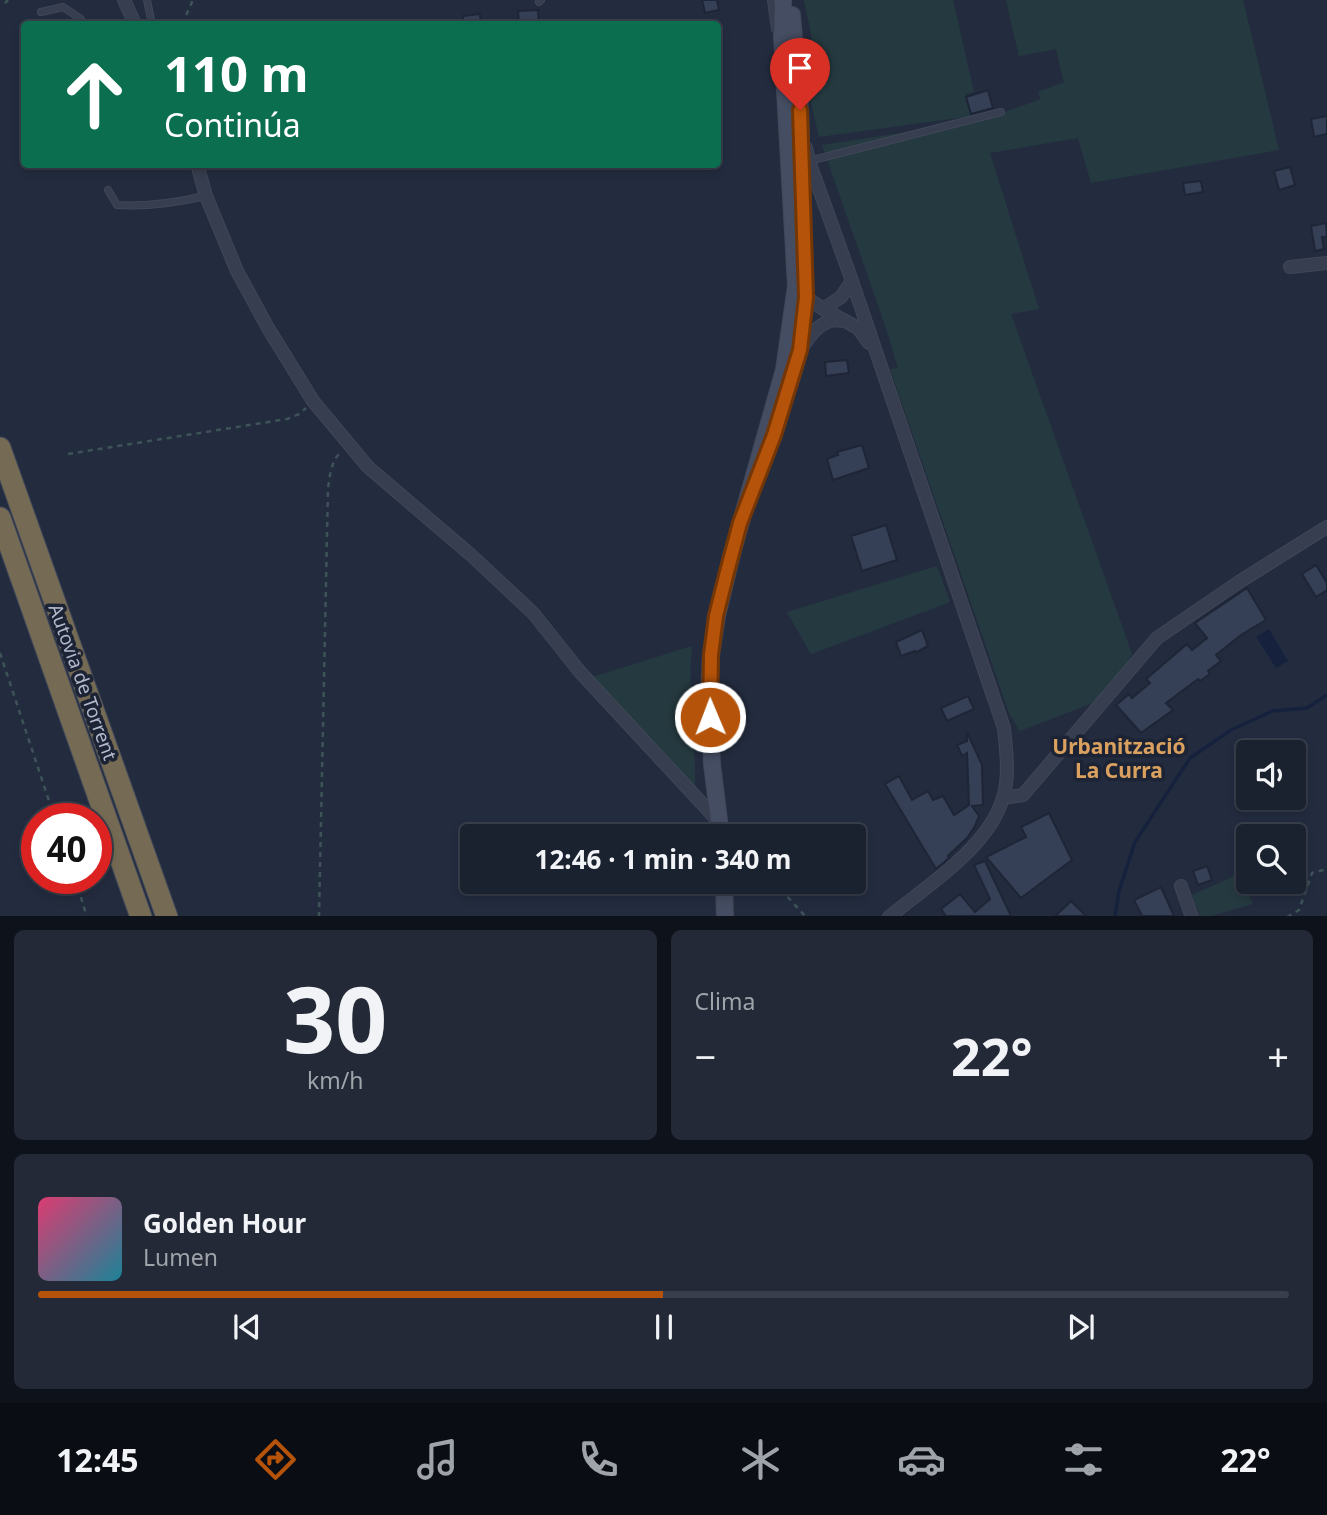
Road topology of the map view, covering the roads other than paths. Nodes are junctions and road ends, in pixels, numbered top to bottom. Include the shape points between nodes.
1 (124, 0) edge
2 (147, 0) edge
3 (771, 0) edge
4 (783, 0) edge
5 (790, 0) edge
6 (41, 12) dead end
7 (82, 21) edge
8 (134, 21) edge
9 (151, 21) edge
10 (794, 111) junction
11 (1001, 112) dead end
12 (809, 162) junction
13 (198, 168) edge
14 (108, 190) dead end
15 (206, 196) junction
16 (1327, 263) edge
17 (1290, 267) dead end
18 (852, 281) junction
19 (801, 291) junction
20 (823, 309) junction
21 (847, 322) junction
22 (800, 350) junction
23 (880, 362) junction
24 (0, 448) edge
25 (0, 518) edge
26 (740, 523) junction
27 (1327, 527) edge
28 (42, 567) junction
29 (19, 575) junction
30 (1003, 798) junction
31 (90, 803) edge
32 (715, 824) edge
33 (719, 824) edge
34 (112, 865) edge
35 (1181, 886) dead end
36 (724, 894) edge
37 (130, 916) edge
38 (141, 916) edge
39 (167, 916) edge
40 (181, 916) edge
41 (725, 916) edge
42 (889, 916) edge
43 (1192, 916) edge

1 - 8 street
2 - 9 lane
3 - 10 lane
4 - 10 street via 782,37
5 - 10 street
6 - 7 lane via 64,7
10 - 12 street
10 - 19 street
11 - 12 lane
12 - 18 street
13 - 15 street
14 - 15 lane via 117,205 173,204
15 - 32 street via 237,271 313,401 369,467 533,613
16 - 17 street
18 - 20 street via 841,297
18 - 23 street
19 - 20 street
19 - 22 street
19 - 26 street
20 - 21 street
21 - 22 street via 837,319 813,331
21 - 23 street via 864,335
22 - 26 street
23 - 30 street via 1004,728 1008,768
24 - 28 highway, Autovia de Torrent
25 - 29 highway, Autovia de Torrent
26 - 33 street via 711,655 712,764
27 - 30 street via 1157,638 1023,795
28 - 39 highway, Autovia de Torrent
28 - 40 highway via 83,660
29 - 31 highway via 43,672
29 - 38 highway, Autovia de Torrent
30 - 42 street via 968,853
34 - 37 highway
35 - 43 street
36 - 41 street

